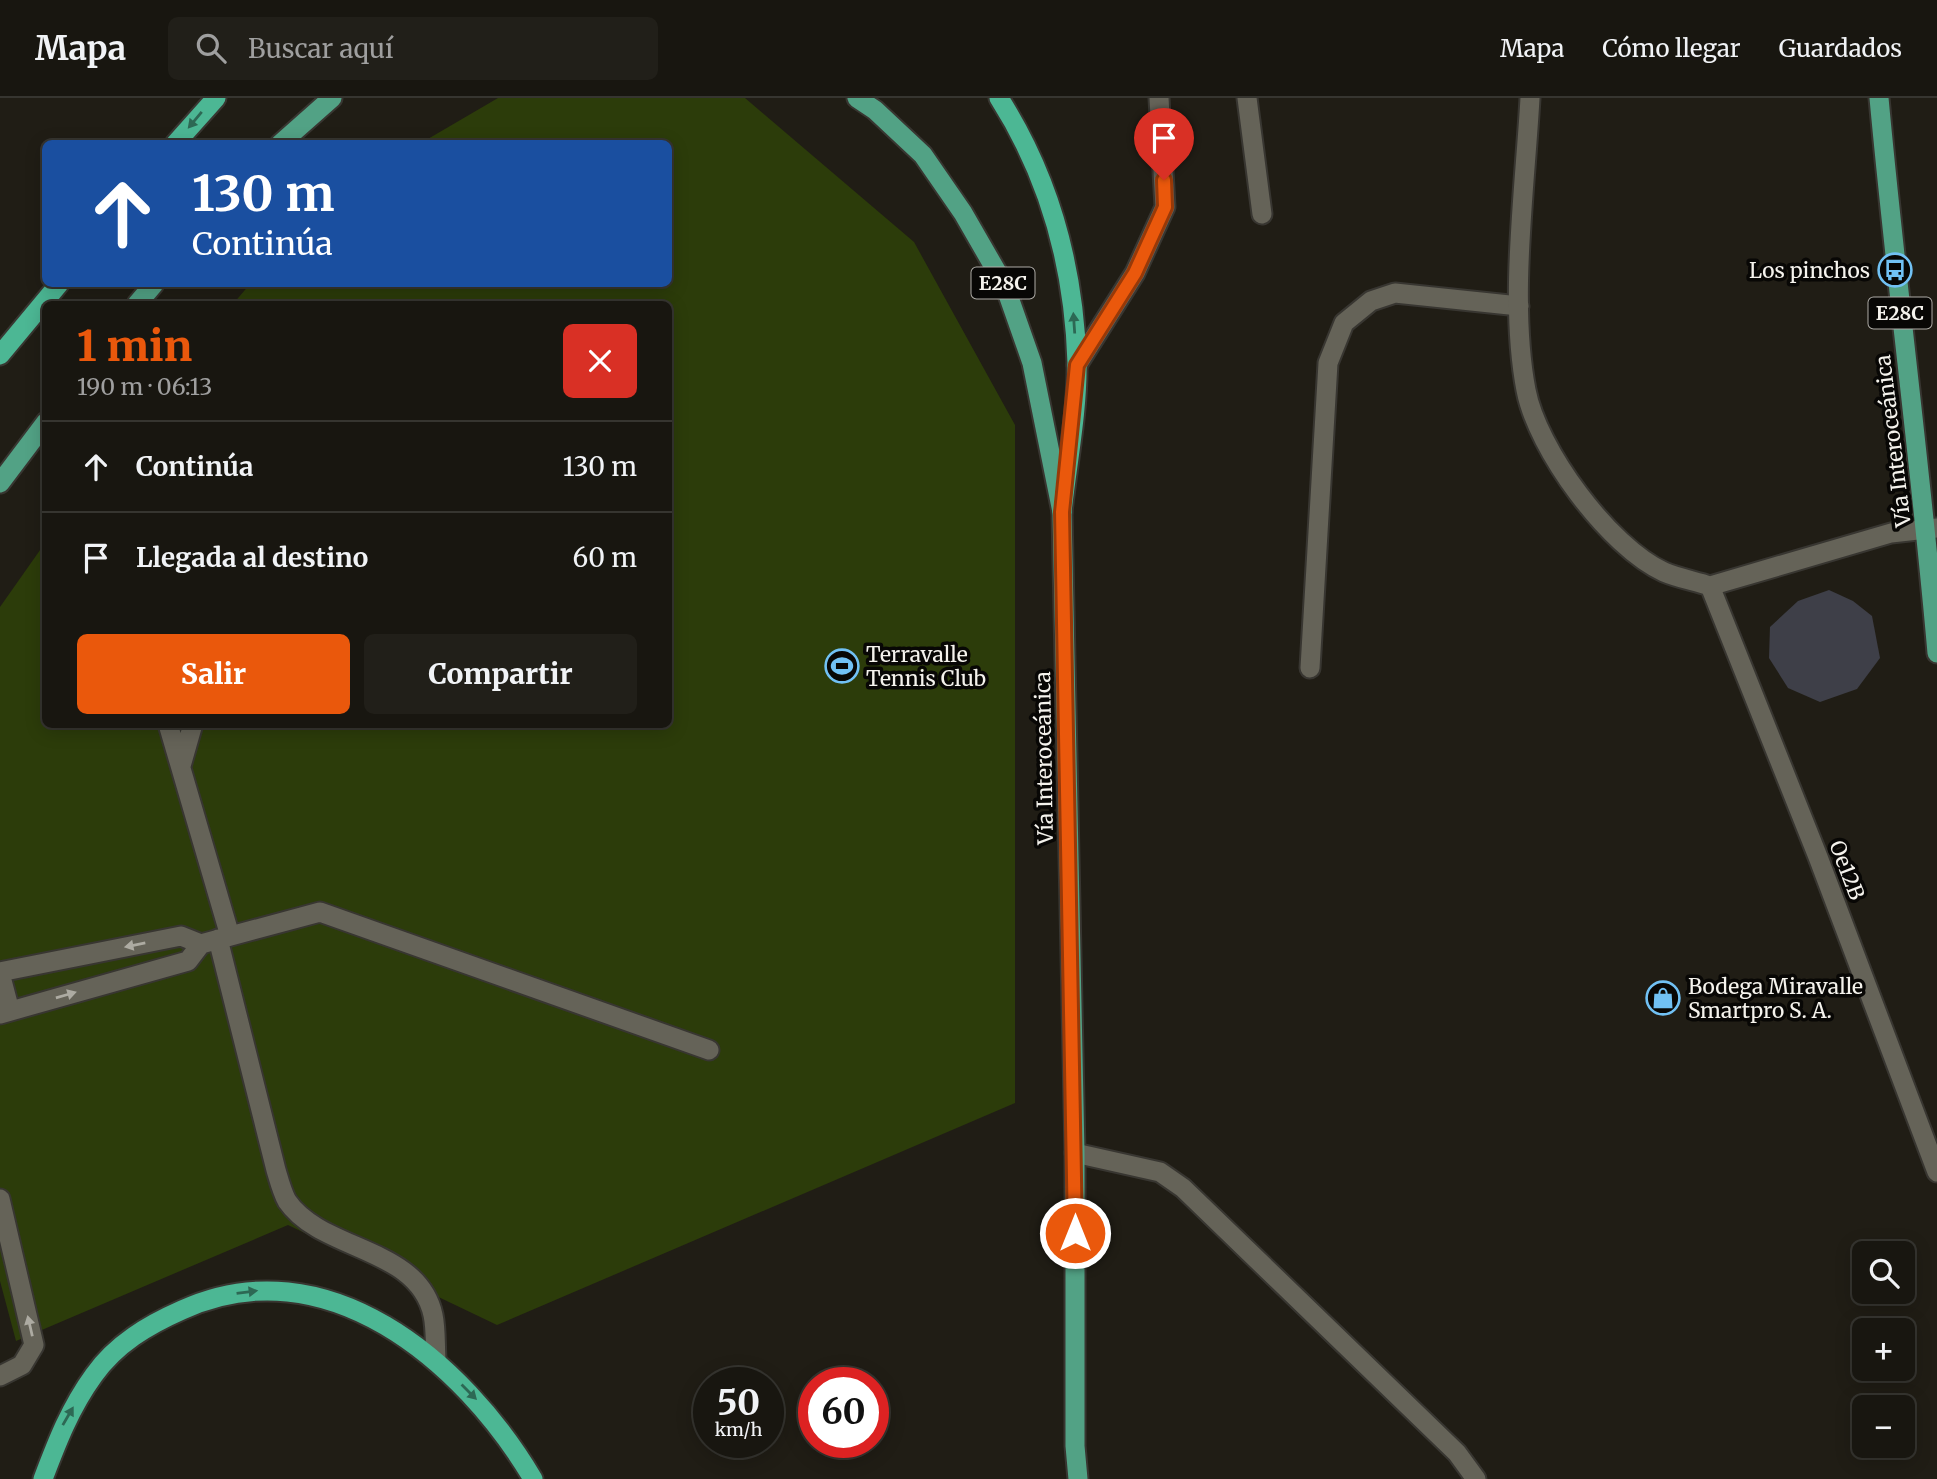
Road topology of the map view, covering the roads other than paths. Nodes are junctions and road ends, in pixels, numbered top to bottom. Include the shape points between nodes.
1 (216, 98) edge
2 (332, 98) edge
3 (857, 98) edge
4 (999, 98) edge
5 (1159, 98) edge
6 (1247, 98) edge
7 (1530, 98) edge
8 (1879, 98) edge
9 (179, 140) edge
10 (285, 140) edge
11 (1262, 214) dead end
12 (57, 287) edge
13 (151, 287) edge
14 (45, 301) edge
15 (140, 301) edge
16 (42, 304) edge
17 (1519, 306) junction
18 (0, 355) edge
19 (1077, 365) junction
20 (42, 427) edge
21 (0, 483) edge
22 (1062, 512) junction
23 (1932, 528) edge
24 (1710, 586) junction
25 (1937, 653) edge
26 (1310, 668) dead end
27 (169, 728) edge
28 (192, 728) edge
29 (180, 767) junction
30 (216, 940) junction
31 (0, 973) edge
32 (5, 1012) edge
33 (709, 1050) dead end
34 (1075, 1153) junction
35 (1937, 1172) edge
36 (0, 1199) edge
37 (436, 1359) junction
38 (0, 1376) edge
39 (43, 1479) edge
40 (533, 1479) edge
41 (1078, 1479) edge
42 (1476, 1479) edge

1 -> 9 highway
2 - 10 main road
3 - 22 main road, Vía Interoceánica / E28C via 923,155 1005,286 1032,363
19 -> 4 highway via 1062,241 1042,181
5 - 19 street via 1165,207 1135,273
6 - 11 street
7 - 17 street
8 - 23 main road, Vía Interoceánica / E28C via 1895,270
12 - 14 highway
13 - 15 main road
16 - 18 highway
17 - 24 street via 1526,393 1542,435 1576,491 1619,543 1663,572
17 - 26 street via 1395,293 1371,301 1344,323 1328,363
19 - 22 highway
20 - 21 main road
22 - 34 main road, Vía Interoceánica / E28C
23 - 24 street via 1891,533
23 - 25 main road, Vía Interoceánica / E28C
24 - 35 street, Oe12B
27 - 29 street
28 - 29 street
29 - 30 street
30 -> 31 street via 181,936
32 -> 30 street via 188,961
30 - 33 street via 320,912
30 - 37 street via 286,1200 306,1220 386,1261 416,1283 433,1314
31 - 32 street
34 - 41 main road, Vía Interoceánica / E28C
34 - 42 street via 1160,1172 1183,1188 1457,1452
38 -> 36 street via 22,1365 34,1345
39 -> 37 highway via 64,1423 95,1373 142,1328 197,1303 251,1290 309,1295 364,1314
37 -> 40 highway via 478,1401

